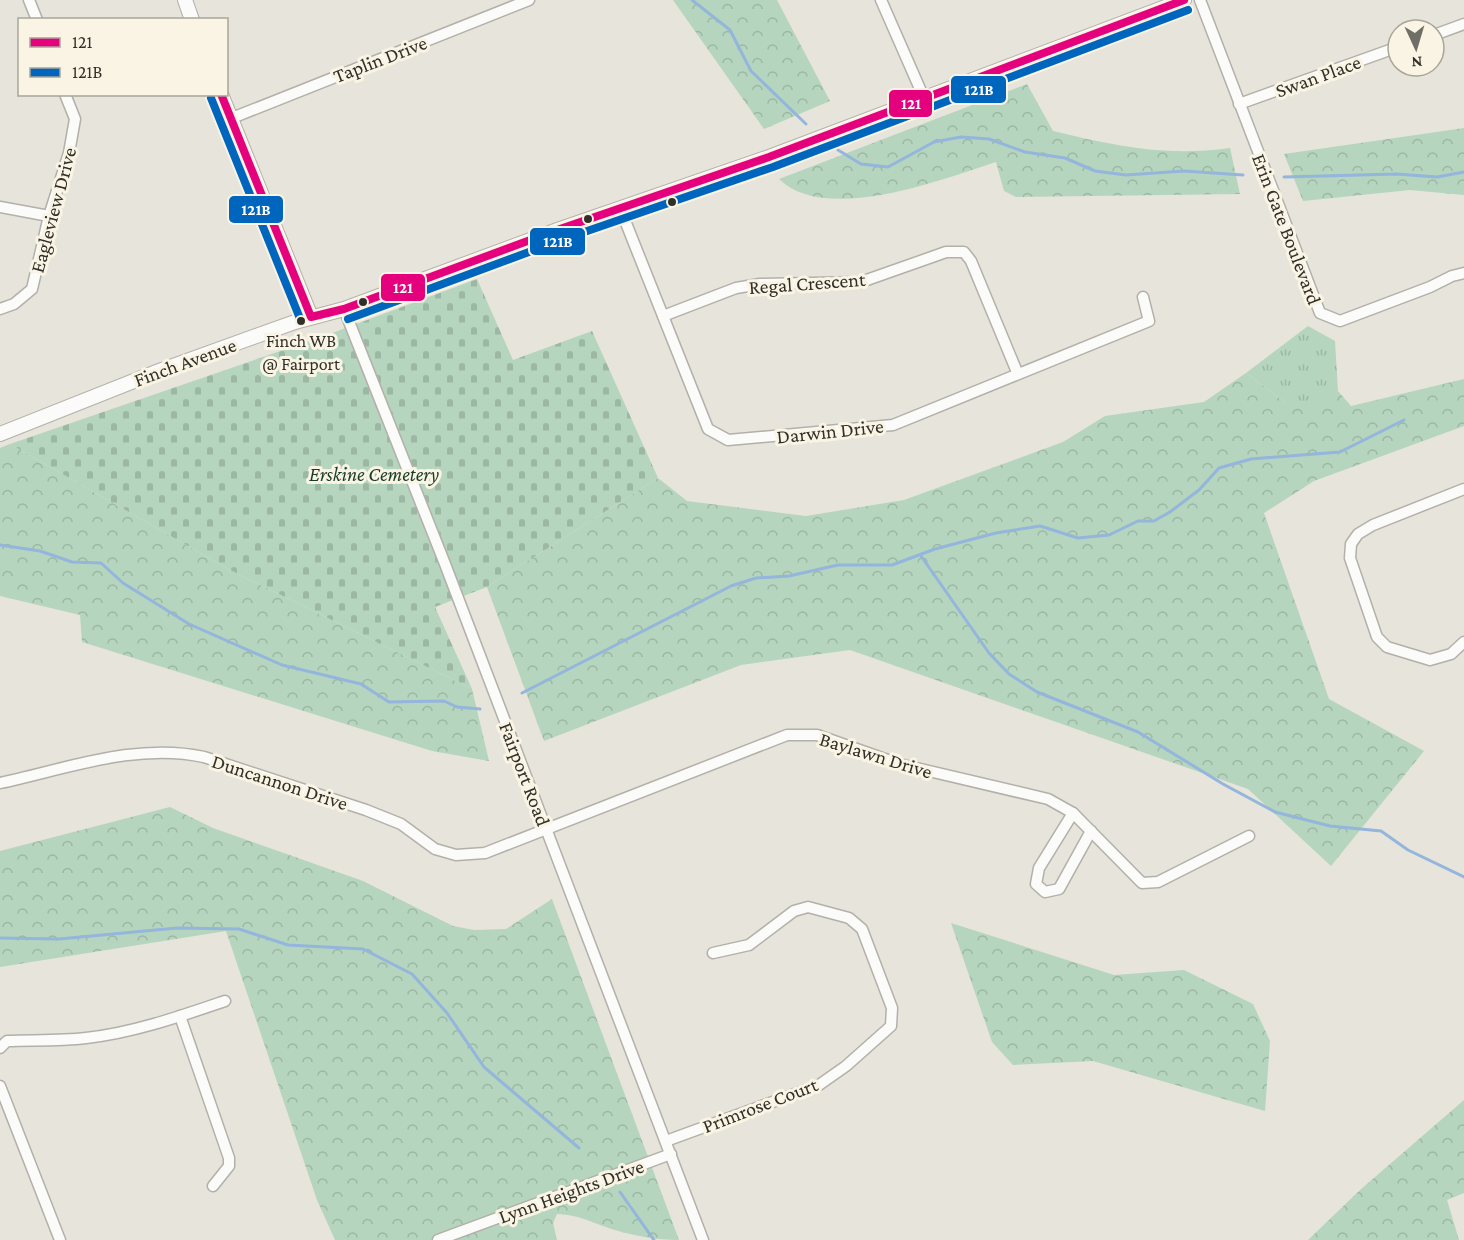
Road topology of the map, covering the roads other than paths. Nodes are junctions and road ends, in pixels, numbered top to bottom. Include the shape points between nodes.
1 (29, 0) edge
2 (184, 0) edge
3 (529, 0) edge
4 (881, 0) edge
5 (1184, 0) edge
6 (1200, 0) edge
7 (36, 18) edge
8 (191, 18) edge
9 (1464, 24) edge
10 (1446, 30) edge
11 (1386, 51) edge
12 (66, 96) edge
13 (222, 96) edge
14 (924, 98) junction
15 (1239, 104) junction
16 (232, 118) junction
17 (0, 207) edge
18 (620, 208) junction
19 (49, 216) junction
20 (1464, 273) edge
21 (1143, 297) dead end
22 (0, 309) edge
23 (344, 309) junction
24 (663, 316) junction
25 (311, 317) junction
26 (1017, 372) junction
27 (0, 434) edge
28 (1464, 489) edge
29 (1464, 642) edge
30 (0, 783) edge
31 (1073, 813) junction
32 (546, 828) junction
33 (1091, 831) junction
34 (1249, 836) dead end
35 (713, 953) dead end
36 (225, 1001) dead end
37 (180, 1016) junction
38 (0, 1048) edge
39 (0, 1086) edge
40 (666, 1141) junction
41 (671, 1154) junction
42 (213, 1186) dead end
43 (60, 1240) edge
44 (438, 1240) edge
45 (703, 1240) edge

1 - 7 street
2 - 8 main road
3 - 16 street, Taplin Drive
4 - 14 street
5 - 14 main road, Finch Avenue
6 - 15 street, Erin Gate Boulevard
9 - 10 street
11 - 15 street, Swan Place
12 - 19 street, Eagleview Drive via 75,119 69,153
13 - 16 main road
14 - 18 main road, Finch Avenue
15 - 20 street, Erin Gate Boulevard via 1320,313 1340,321
16 - 25 main road
17 - 19 street
18 - 23 main road, Finch Avenue
18 - 24 street, Darwin Drive
19 - 22 street, Eagleview Drive via 32,289 14,304
21 - 26 street, Darwin Drive via 1149,321
23 - 25 main road, Finch Avenue
23 - 32 street, Fairport Road
24 - 26 street, Regal Crescent via 736,288 861,282 946,252 964,252
24 - 26 street, Darwin Drive via 708,429 728,440 893,425
25 - 27 main road, Finch Avenue
28 - 29 street via 1372,525 1351,543 1350,558 1377,637 1387,647 1430,660 1451,654
30 - 32 street, Duncannon Drive via 138,753 176,751 366,810 401,824 435,849 456,855 484,854
31 - 32 street, Baylawn Drive via 1048,799 899,764 817,735 787,735
31 - 33 street, Baylawn Drive
31 - 33 street via 1039,868 1036,884 1045,892 1059,889
32 - 40 street, Fairport Road
33 - 34 street, Baylawn Drive via 1142,883 1158,882
35 - 40 street, Primrose Court via 749,945 794,911 808,907 849,918 862,929 892,1008 891,1026 819,1085
36 - 37 street
37 - 38 street via 87,1038 7,1041
37 - 42 street via 229,1158 229,1166
39 - 43 street
40 - 41 street, Fairport Road
41 - 44 street, Lynn Heights Drive
41 - 45 street, Fairport Road

